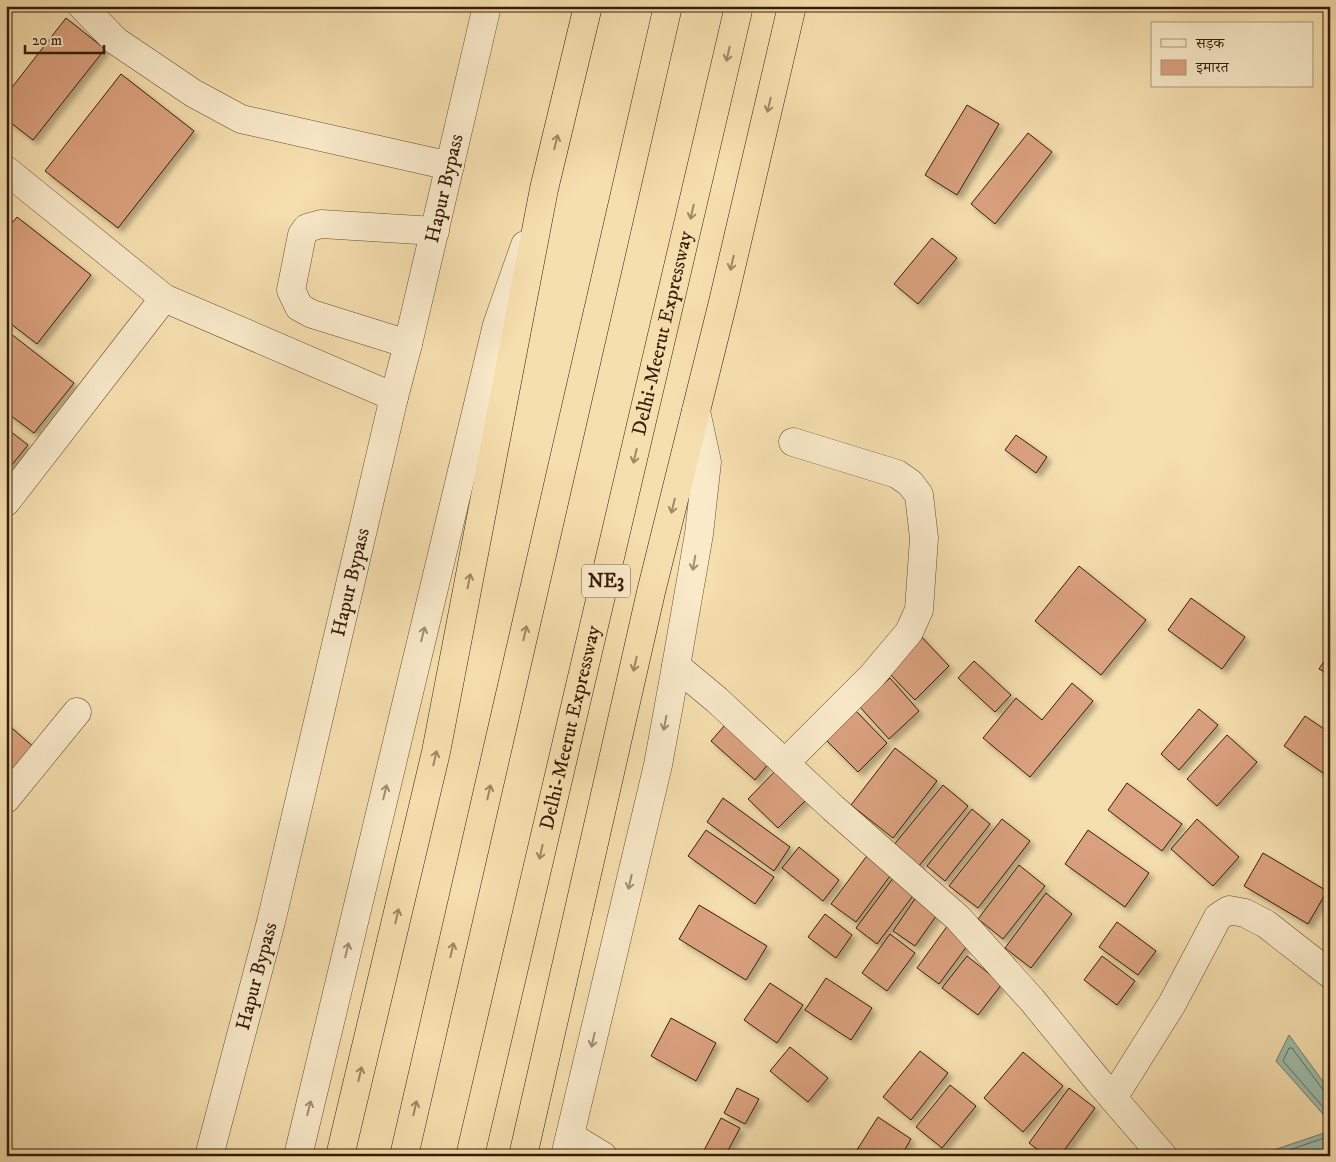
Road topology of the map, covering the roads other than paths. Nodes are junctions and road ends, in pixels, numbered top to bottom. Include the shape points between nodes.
1 (82, 6) edge
2 (487, 6) edge
3 (588, 6) edge
4 (668, 6) edge
5 (739, 6) edge
6 (792, 6) edge
7 (450, 166) junction
8 (6, 170) edge
9 (544, 189) junction
10 (435, 231) junction
11 (164, 298) junction
12 (408, 344) junction
13 (394, 397) junction
14 (696, 412) junction
15 (793, 442) dead end
16 (6, 502) edge
17 (676, 666) junction
18 (77, 712) dead end
19 (785, 763) junction
20 (6, 799) edge
21 (1330, 974) edge
22 (1113, 1098) junction
23 (568, 1146) edge
24 (209, 1156) edge
25 (298, 1156) edge
26 (340, 1156) edge
27 (404, 1156) edge
28 (470, 1156) edge
29 (523, 1156) edge
30 (602, 1156) edge
31 (1163, 1156) edge

1 - 7 street via 116,42 194,93 241,119
2 - 7 street, Hapur Bypass
9 -> 3 highway
27 -> 4 highway
5 -> 28 highway, Delhi-Meerut Expressway / NE3
6 -> 14 highway
7 - 10 street, Hapur Bypass
8 - 11 street
25 -> 9 street via 497,325
26 -> 9 highway via 436,752
10 - 12 street, Hapur Bypass
10 - 12 street via 321,224 307,228 302,235 291,290 299,307
11 - 13 street
11 - 16 street
12 - 13 street, Hapur Bypass
13 - 24 street, Hapur Bypass via 271,922
14 -> 17 street via 706,462 699,534
14 -> 29 highway via 651,592
15 - 19 street via 896,474 910,483 919,495 924,538 919,610 909,632 872,676
17 - 19 street
17 -> 23 street via 658,765
18 - 20 street
19 - 22 street via 958,918 1032,1000
21 - 22 street via 1266,924 1244,913 1229,910 1218,917 1172,1004
22 - 31 street
23 - 30 street

